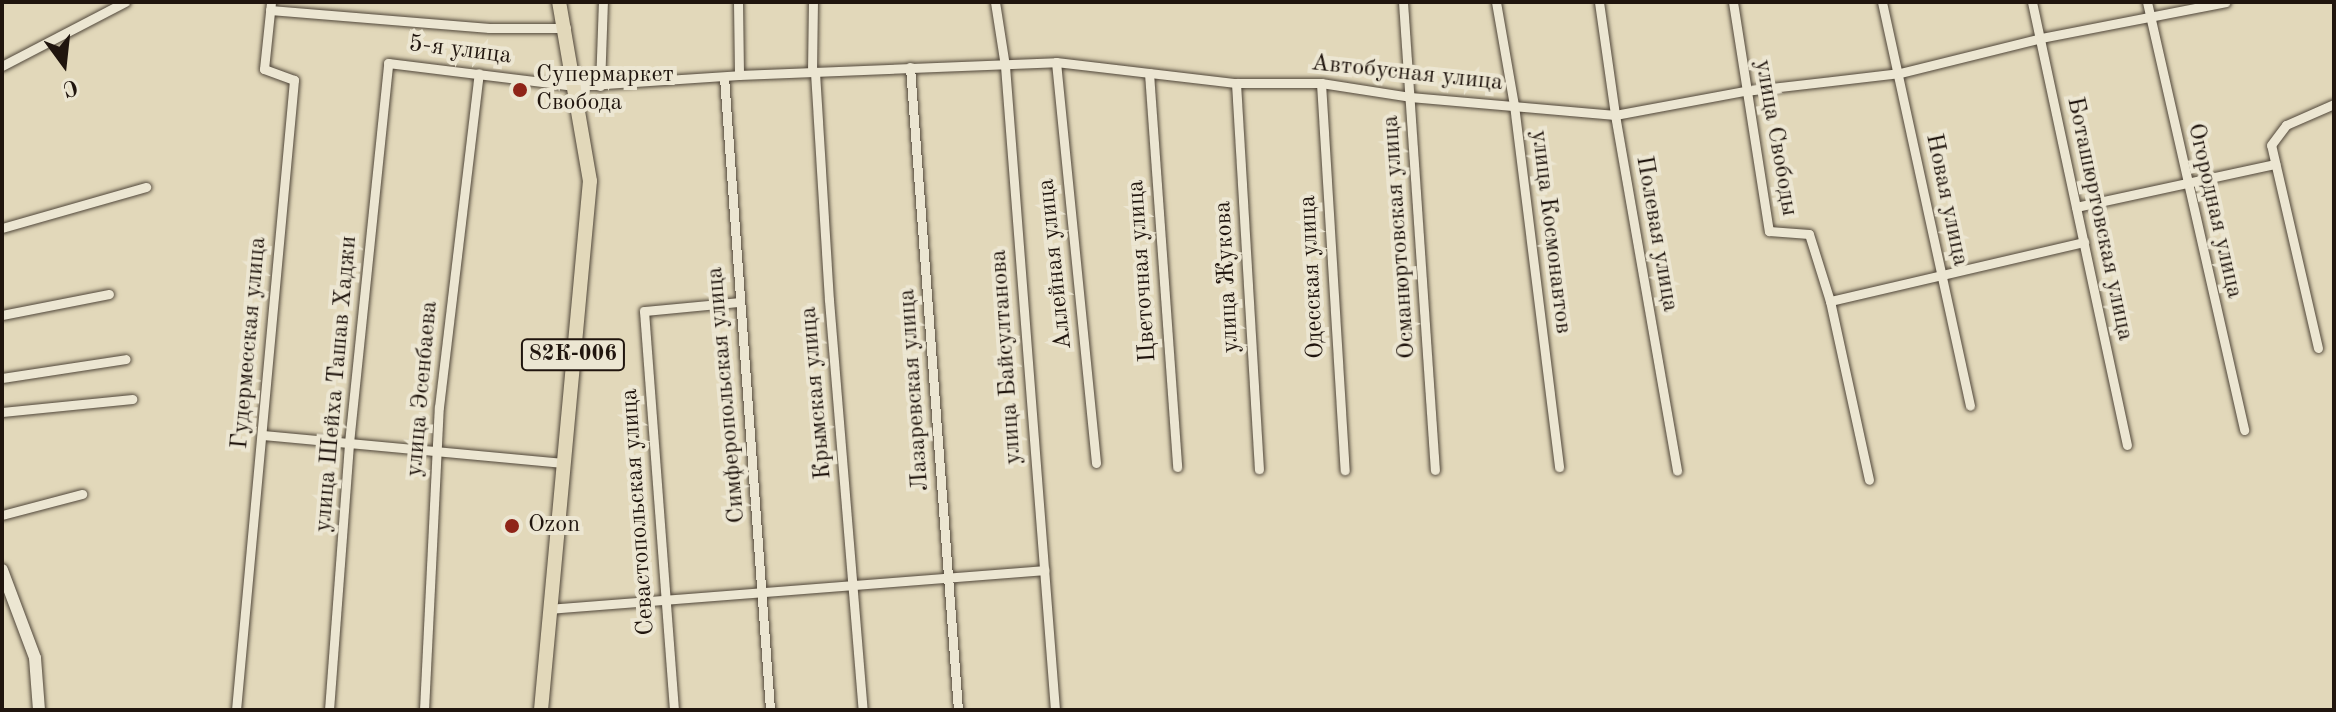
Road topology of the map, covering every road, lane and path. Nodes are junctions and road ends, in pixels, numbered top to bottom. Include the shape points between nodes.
1 (125, 2) edge
2 (559, 2) edge
3 (603, 2) edge
4 (738, 2) edge
5 (813, 2) edge
6 (995, 2) edge
7 (1403, 2) edge
8 (1496, 2) edge
9 (1599, 2) edge
10 (1733, 2) edge
11 (1882, 2) edge
12 (2032, 2) edge
13 (2147, 2) edge
14 (2226, 2) edge
15 (271, 6) edge
16 (2150, 19) junction
17 (566, 28) junction
18 (2041, 38) junction
19 (1056, 62) junction
20 (388, 63) joint
21 (2, 66) edge
22 (1005, 66) junction
23 (910, 67) junction
24 (813, 72) junction
25 (479, 73) junction
26 (1149, 73) junction
27 (1900, 73) junction
28 (739, 75) junction
29 (724, 77) junction
30 (1236, 83) junction
31 (1321, 83) junction
32 (575, 86) junction
33 (600, 86) junction
34 (1745, 91) junction
35 (1410, 97) junction
36 (2334, 104) edge
37 (1514, 105) junction
38 (1615, 115) junction
39 (2275, 164) junction
40 (2187, 183) junction
41 (146, 187) dead end
42 (2076, 207) junction
43 (2, 228) edge
44 (2084, 242) junction
45 (1941, 274) junction
46 (109, 294) dead end
47 (1830, 301) junction
48 (739, 302) junction
49 (2, 315) edge
50 (2318, 348) dead end
51 (126, 359) dead end
52 (2, 378) edge
53 (132, 399) dead end
54 (1970, 406) dead end
55 (2, 412) edge
56 (2244, 430) dead end
57 (262, 435) junction
58 (349, 443) junction
59 (2127, 445) dead end
60 (435, 453) junction
61 (562, 463) junction
62 (1096, 463) dead end
63 (1177, 467) dead end
64 (1559, 467) dead end
65 (1259, 469) dead end
66 (1345, 470) dead end
67 (1435, 470) dead end
68 (1677, 471) dead end
69 (1869, 480) dead end
70 (82, 494) dead end
71 (2, 515) edge
72 (2, 570) edge
73 (1044, 570) junction
74 (949, 578) junction
75 (853, 585) junction
76 (763, 592) junction
77 (665, 600) junction
78 (549, 609) junction
79 (39, 710) edge
80 (236, 710) edge
81 (329, 710) edge
82 (424, 710) edge
83 (541, 710) edge
84 (674, 710) edge
85 (770, 710) edge
86 (863, 710) edge
87 (958, 710) edge
88 (1055, 710) edge

1 - 21 street
2 - 17 main road, 82К-006
3 - 33 street
4 - 28 street
5 - 24 street, Крымская улица
6 - 22 street, улица Байсултанова
7 - 35 street, Османюртовская улица
8 - 37 street, улица Космонавтов
9 - 38 street, Полевая улица
10 - 34 street, улица Свободы
11 - 27 street, Новая улица
12 - 18 street, Боташюртовская улица
13 - 16 street, Огородная улица
14 - 16 street, Автобусная улица
15 - 17 street via 489,28
15 - 57 street, Гудермесская улица via 264,69 294,80
16 - 18 street, Автобусная улица
16 - 40 street, Огородная улица
17 - 32 main road, 82К-006
18 - 27 street, Автобусная улица
18 - 42 street, Боташюртовская улица
19 - 22 street, Автобусная улица
19 - 26 street, Автобусная улица
19 - 62 street, Аллейная улица
20 - 25 street, 5-я улица
20 - 58 street, улица Шейха Ташав Хаджи
22 - 23 street, Автобусная улица
22 - 73 street, улица Байсултанова
23 - 24 street, Автобусная улица
23 - 74 street, Лазаревская улица
24 - 28 street, Автобусная улица
24 - 75 street, Крымская улица
25 - 32 street, 5-я улица
25 - 60 street, улица Эсенбаева
26 - 30 street, Автобусная улица
26 - 63 street, Цветочная улица
27 - 34 street, Автобусная улица
27 - 45 street, Новая улица
28 - 29 street, Автобусная улица
29 - 33 street, Автобусная улица
29 - 48 street, Симферопольская улица
30 - 31 street, Автобусная улица
30 - 65 street, улица Жукова
31 - 35 street, Автобусная улица
31 - 66 street, Одесская улица
32 - 33 street, Автобусная улица
32 - 61 main road, 82К-006 via 590,181
34 - 38 street, Автобусная улица
34 - 47 street, улица Свободы via 1769,231 1809,234
35 - 37 street, Автобусная улица
35 - 67 street, Османюртовская улица
36 - 39 street via 2286,125 2271,145
37 - 38 street, Автобусная улица
37 - 64 street, улица Космонавтов
38 - 68 street, Полевая улица
39 - 40 street
39 - 50 street
40 - 42 street
40 - 56 street, Огородная улица
41 - 43 street
42 - 44 street, Боташюртовская улица
44 - 45 street
44 - 59 street, Боташюртовская улица
45 - 47 street
45 - 54 street, Новая улица
46 - 49 street
47 - 69 street, улица Свободы
48 - 76 street, Симферопольская улица
48 - 77 street, Севастопольская улица via 644,311
51 - 52 street
53 - 55 street
57 - 58 street
57 - 80 street, Гудермесская улица
58 - 60 street
58 - 81 street, улица Шейха Ташав Хаджи
60 - 61 street
60 - 82 street, улица Эсенбаева
61 - 78 main road, 82К-006
70 - 71 street
72 - 79 main road via 35,658
73 - 74 street
73 - 88 street, улица Байсултанова
74 - 75 street
74 - 87 street, Лазаревская улица
75 - 76 street
75 - 86 street, Крымская улица
76 - 77 street
76 - 85 street, Симферопольская улица
77 - 78 street
77 - 84 street, Севастопольская улица
78 - 83 main road, 82К-006

